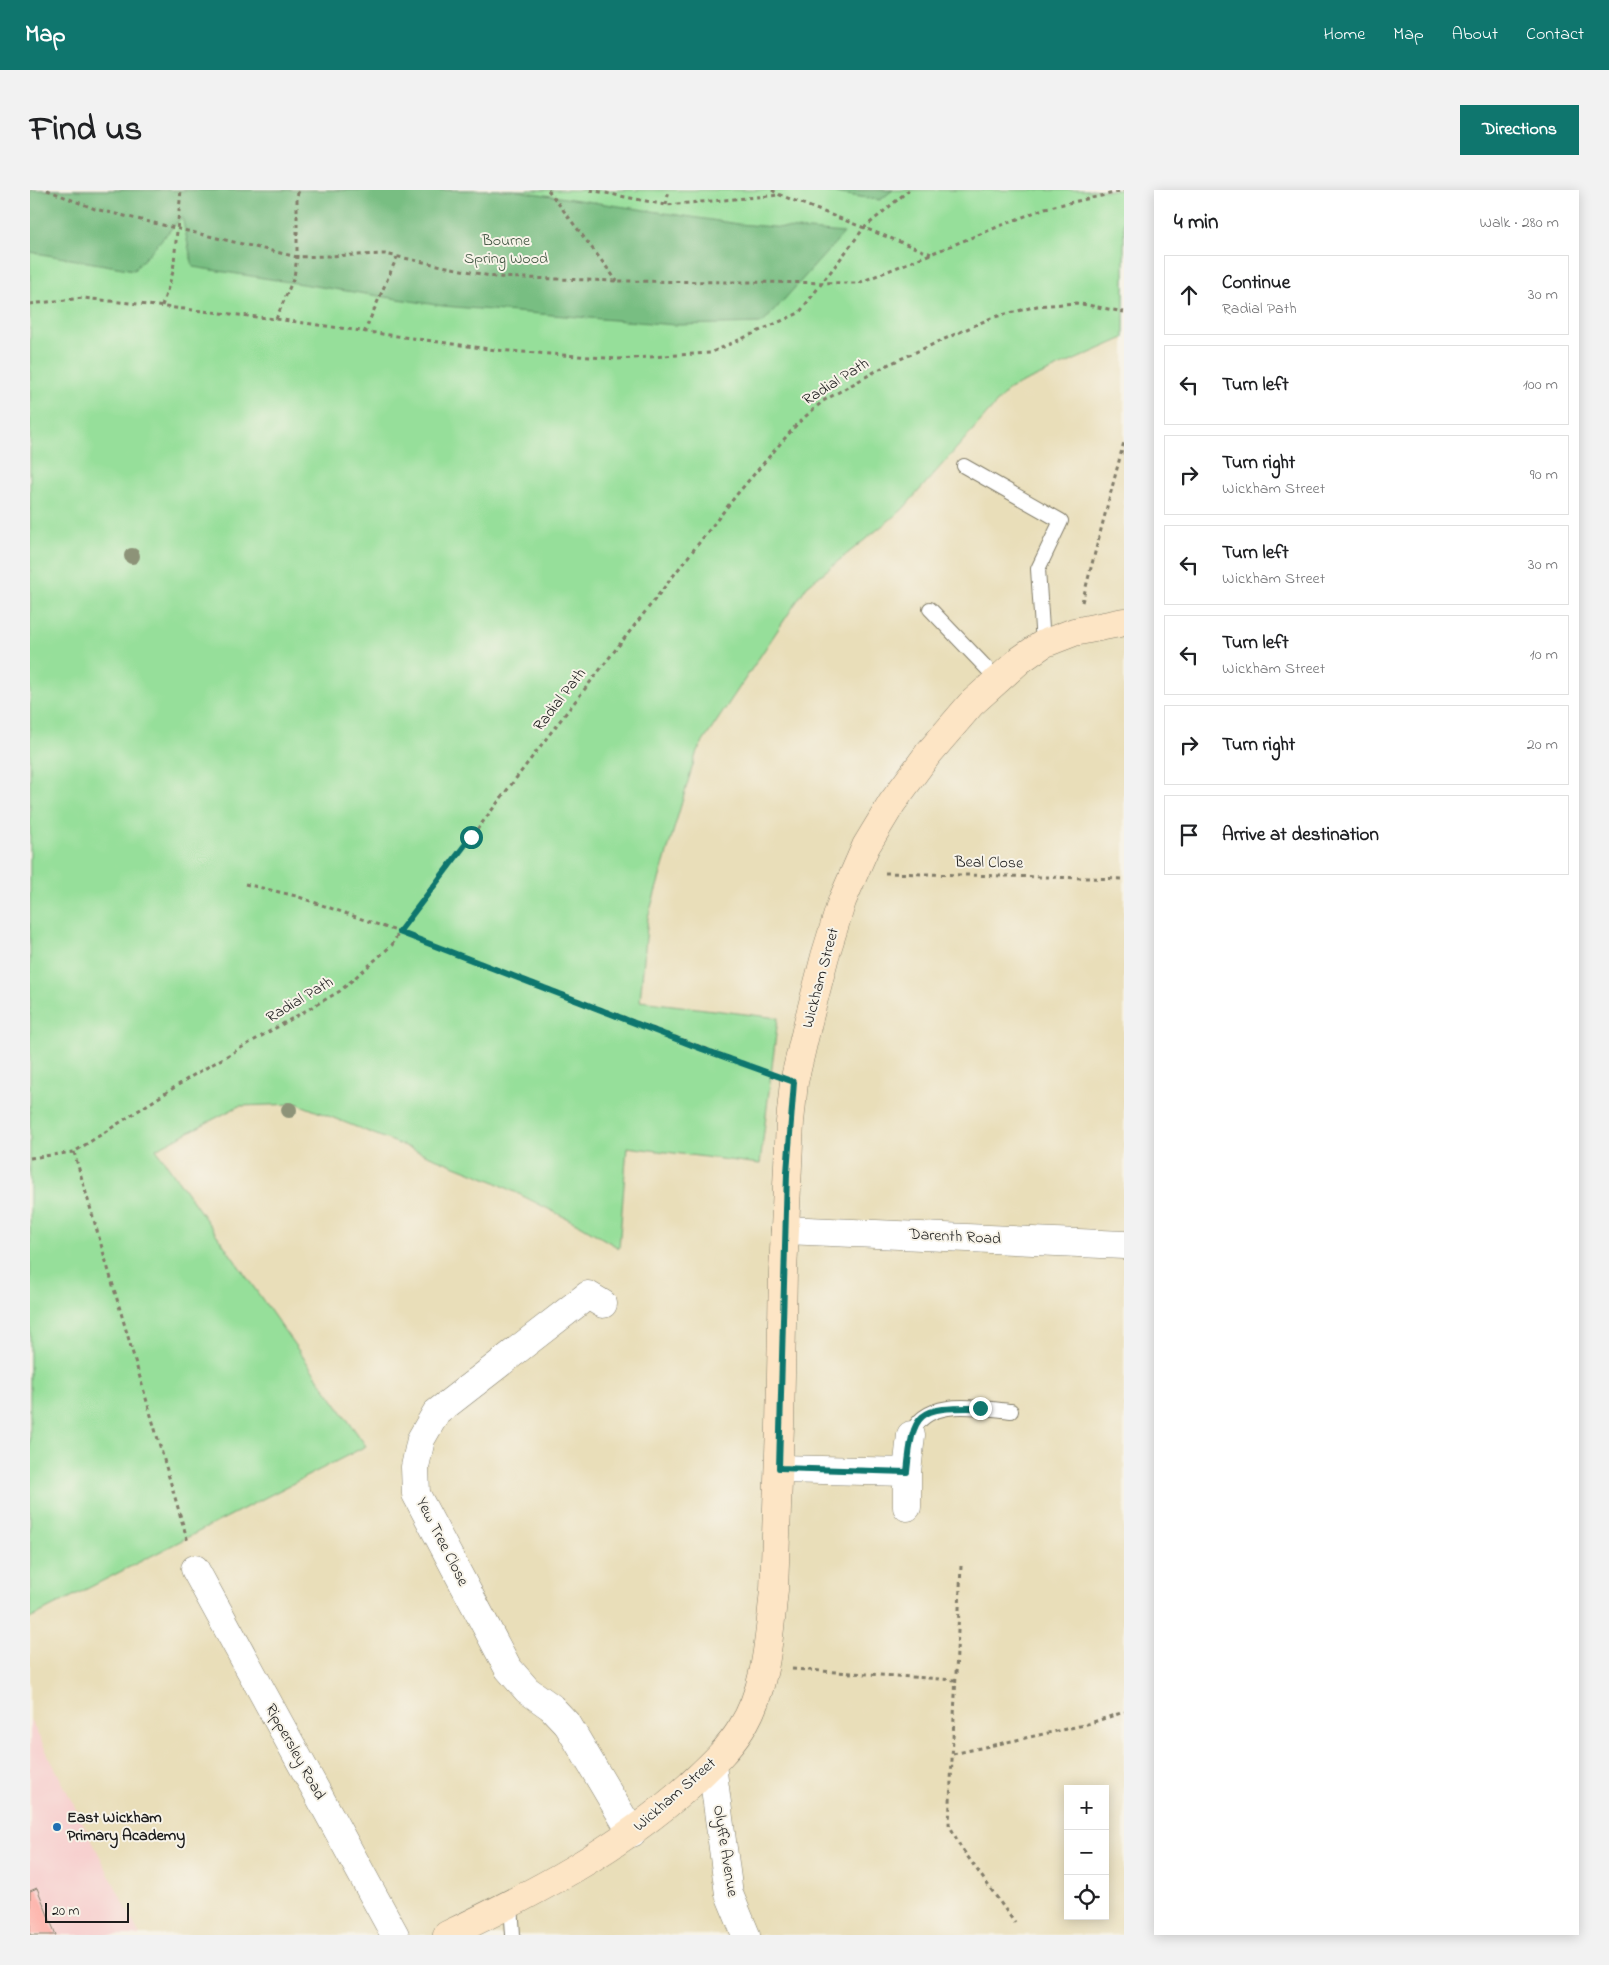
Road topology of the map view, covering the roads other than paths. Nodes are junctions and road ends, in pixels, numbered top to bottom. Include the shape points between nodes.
1 (964, 466) dead end
2 (930, 609) dead end
3 (1124, 622) edge
4 (1043, 644) junction
5 (998, 680) junction
6 (785, 1230) junction
7 (1124, 1246) edge
8 (604, 1304) dead end
9 (1011, 1411) dead end
10 (910, 1435) joint
11 (779, 1468) junction
12 (907, 1472) junction
13 (907, 1507) dead end
14 (196, 1569) road end
15 (712, 1765) junction
16 (632, 1833) junction
17 (511, 1904) junction
18 (395, 1935) edge
19 (447, 1935) edge
20 (513, 1935) edge
21 (746, 1935) edge

1 - 4 lane via 1061,521 1038,569
2 - 5 lane
3 - 4 street, Wickham Street via 1074,632
4 - 5 street, Wickham Street
5 - 6 street, Wickham Street via 971,704 928,754 892,803 854,872 825,956 794,1082
6 - 7 street, Darenth Road
6 - 11 street, Wickham Street
8 - 16 street, Yew Tree Close via 588,1295 436,1413 421,1439 415,1467 416,1494 508,1668 527,1690 552,1707 568,1725
9 - 10 lane via 937,1410 918,1420
10 - 12 street
11 - 12 street
11 - 15 street, Wickham Street via 774,1590 768,1646 758,1693 742,1729
12 - 13 street
14 - 18 street, Rippersley Road
15 - 16 street, Wickham Street
15 - 21 street, Olyffe Avenue via 729,1894
16 - 17 street, Wickham Street
17 - 19 street, Wickham Street
17 - 20 lane

